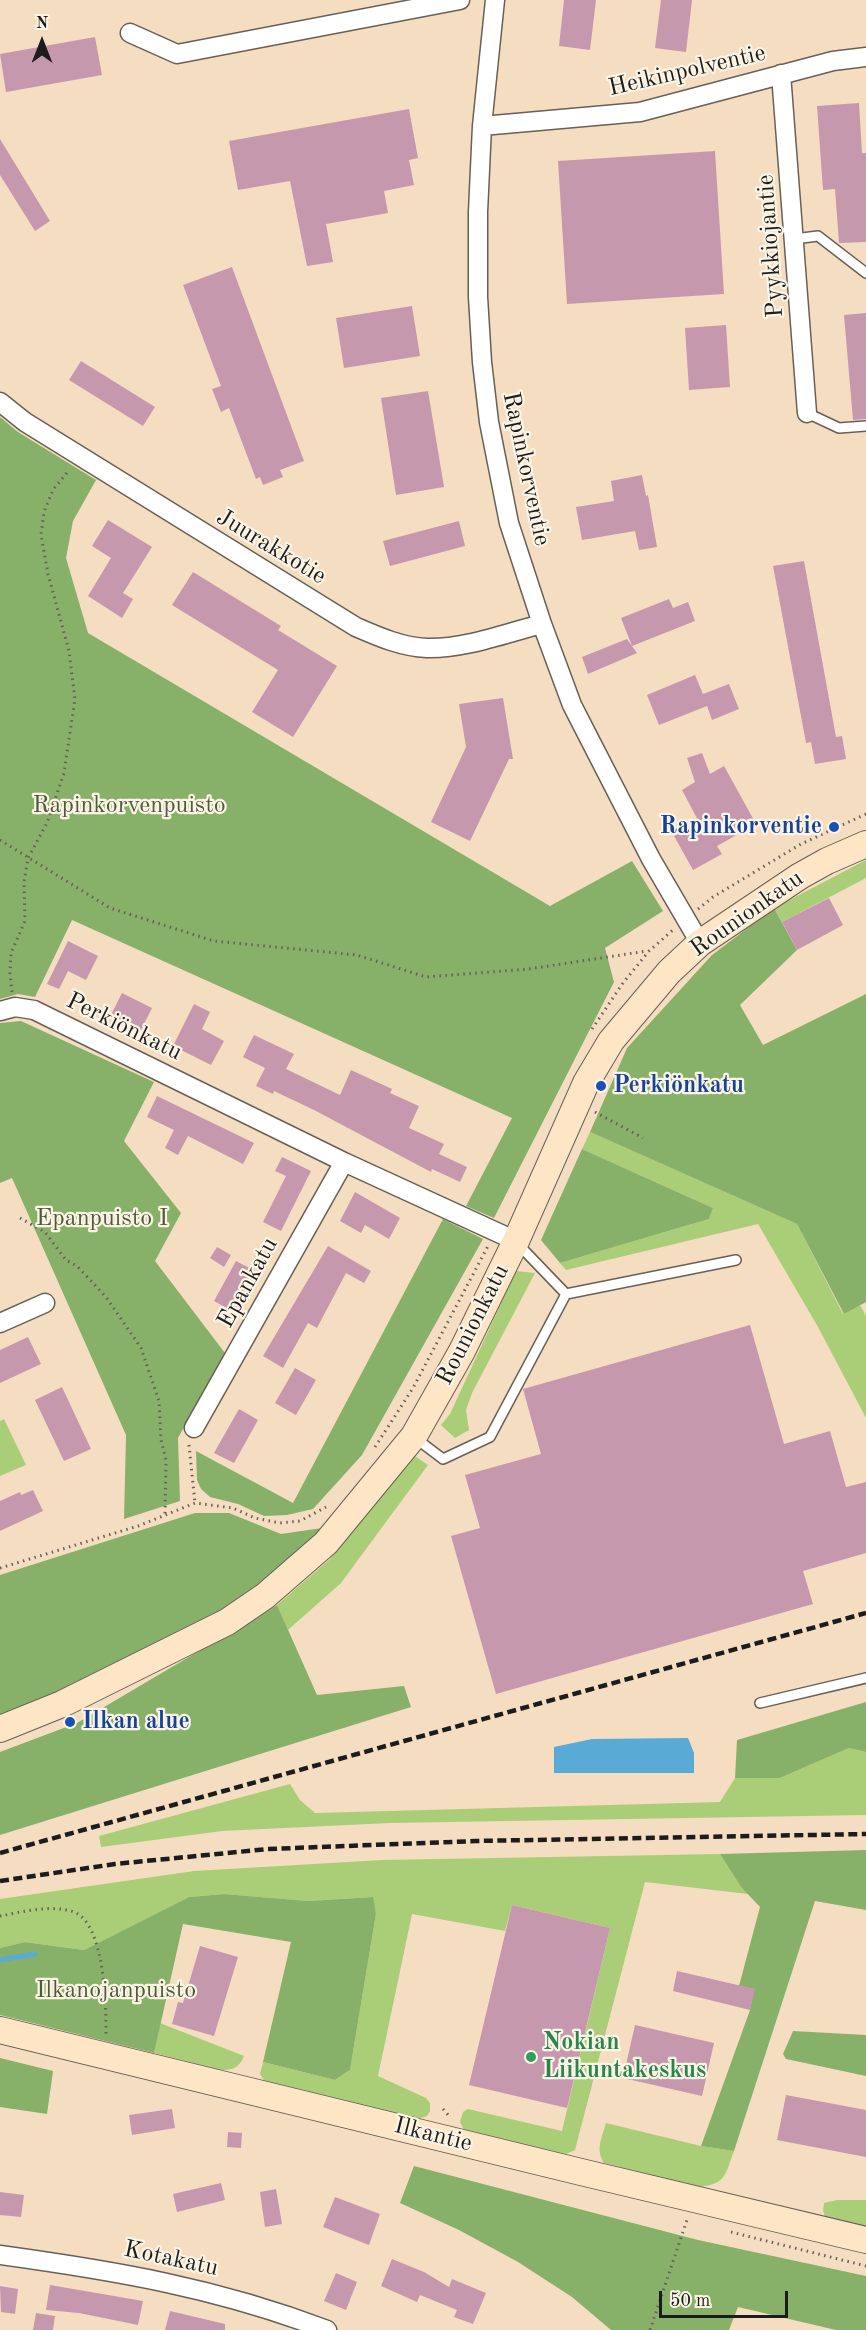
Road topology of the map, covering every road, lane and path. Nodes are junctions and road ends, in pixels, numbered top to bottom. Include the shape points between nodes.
1 (460, 0) edge
2 (495, 0) edge
3 (130, 33) dead end
4 (866, 57) edge
5 (781, 74) junction
6 (482, 126) junction
7 (794, 239) junction
8 (866, 273) edge
9 (0, 402) edge
10 (807, 413) joint
11 (866, 426) edge
12 (80, 456) junction
13 (542, 624) junction
14 (0, 840) edge
15 (866, 844) edge
16 (28, 858) junction
17 (700, 943) junction
18 (649, 951) dead end
19 (7, 1009) edge
20 (591, 1110) dead end
21 (642, 1138) dead end
22 (344, 1162) junction
23 (20, 1218) dead end
24 (516, 1241) junction
25 (736, 1260) dead end
26 (566, 1294) junction
27 (45, 1303) dead end
28 (0, 1323) edge
29 (194, 1428) joint
30 (414, 1436) junction
31 (165, 1515) junction
32 (0, 1568) edge
33 (866, 1678) edge
34 (760, 1703) dead end
35 (0, 1729) edge
36 (0, 1916) edge
37 (0, 2030) edge
38 (105, 2055) junction
39 (687, 2220) dead end
40 (866, 2240) edge
41 (0, 2255) edge
42 (327, 2330) edge
43 (650, 2330) edge

1 - 3 street via 177,54
2 - 6 street, Rapinkorventie
4 - 5 street, Heikinpolventie
5 - 6 street, Heikinpolventie via 640,111
5 - 7 street, Pyykkiojantie
6 - 13 street, Rapinkorventie via 477,265 489,422 509,523
7 - 8 lane via 818,236
7 - 10 street, Pyykkiojantie
9 - 12 street, Juurakkotie
10 - 11 lane via 839,428
12 - 13 street, Juurakkotie via 376,636 428,648
12 - 16 path via 53,490 44,512 41,535 69,651 75,699 64,773 47,823
13 - 17 street, Rapinkorventie via 572,705 651,859
14 - 16 path
15 - 17 main road, Rounionkatu via 792,881
16 - 18 path via 110,908 214,941 357,955 426,977 529,969
16 - 19 path via 25,921 11,953
17 - 24 main road, Rounionkatu via 663,978 611,1041 586,1083
19 - 22 street, Perkiönkatu via 34,1010
20 - 21 path
22 - 24 street, Perkiönkatu
22 - 29 street, Epankatu
23 - 31 path via 45,1232 66,1260 77,1266 106,1297 141,1348 159,1401 166,1460
24 - 26 lane
24 - 30 main road, Rounionkatu via 462,1351
25 - 26 lane
26 - 30 lane via 490,1437 443,1459
27 - 28 street
29 - 31 path via 189,1443 195,1503
30 - 35 main road, Rounionkatu via 326,1543 265,1596 182,1646
31 - 32 path
33 - 34 lane
36 - 38 path via 55,1909 76,1913 89,1923 100,1959
37 - 38 main road, Ilkantie
38 - 40 main road, Ilkantie
39 - 43 path
41 - 42 street, Kotakatu via 157,2279 284,2313

